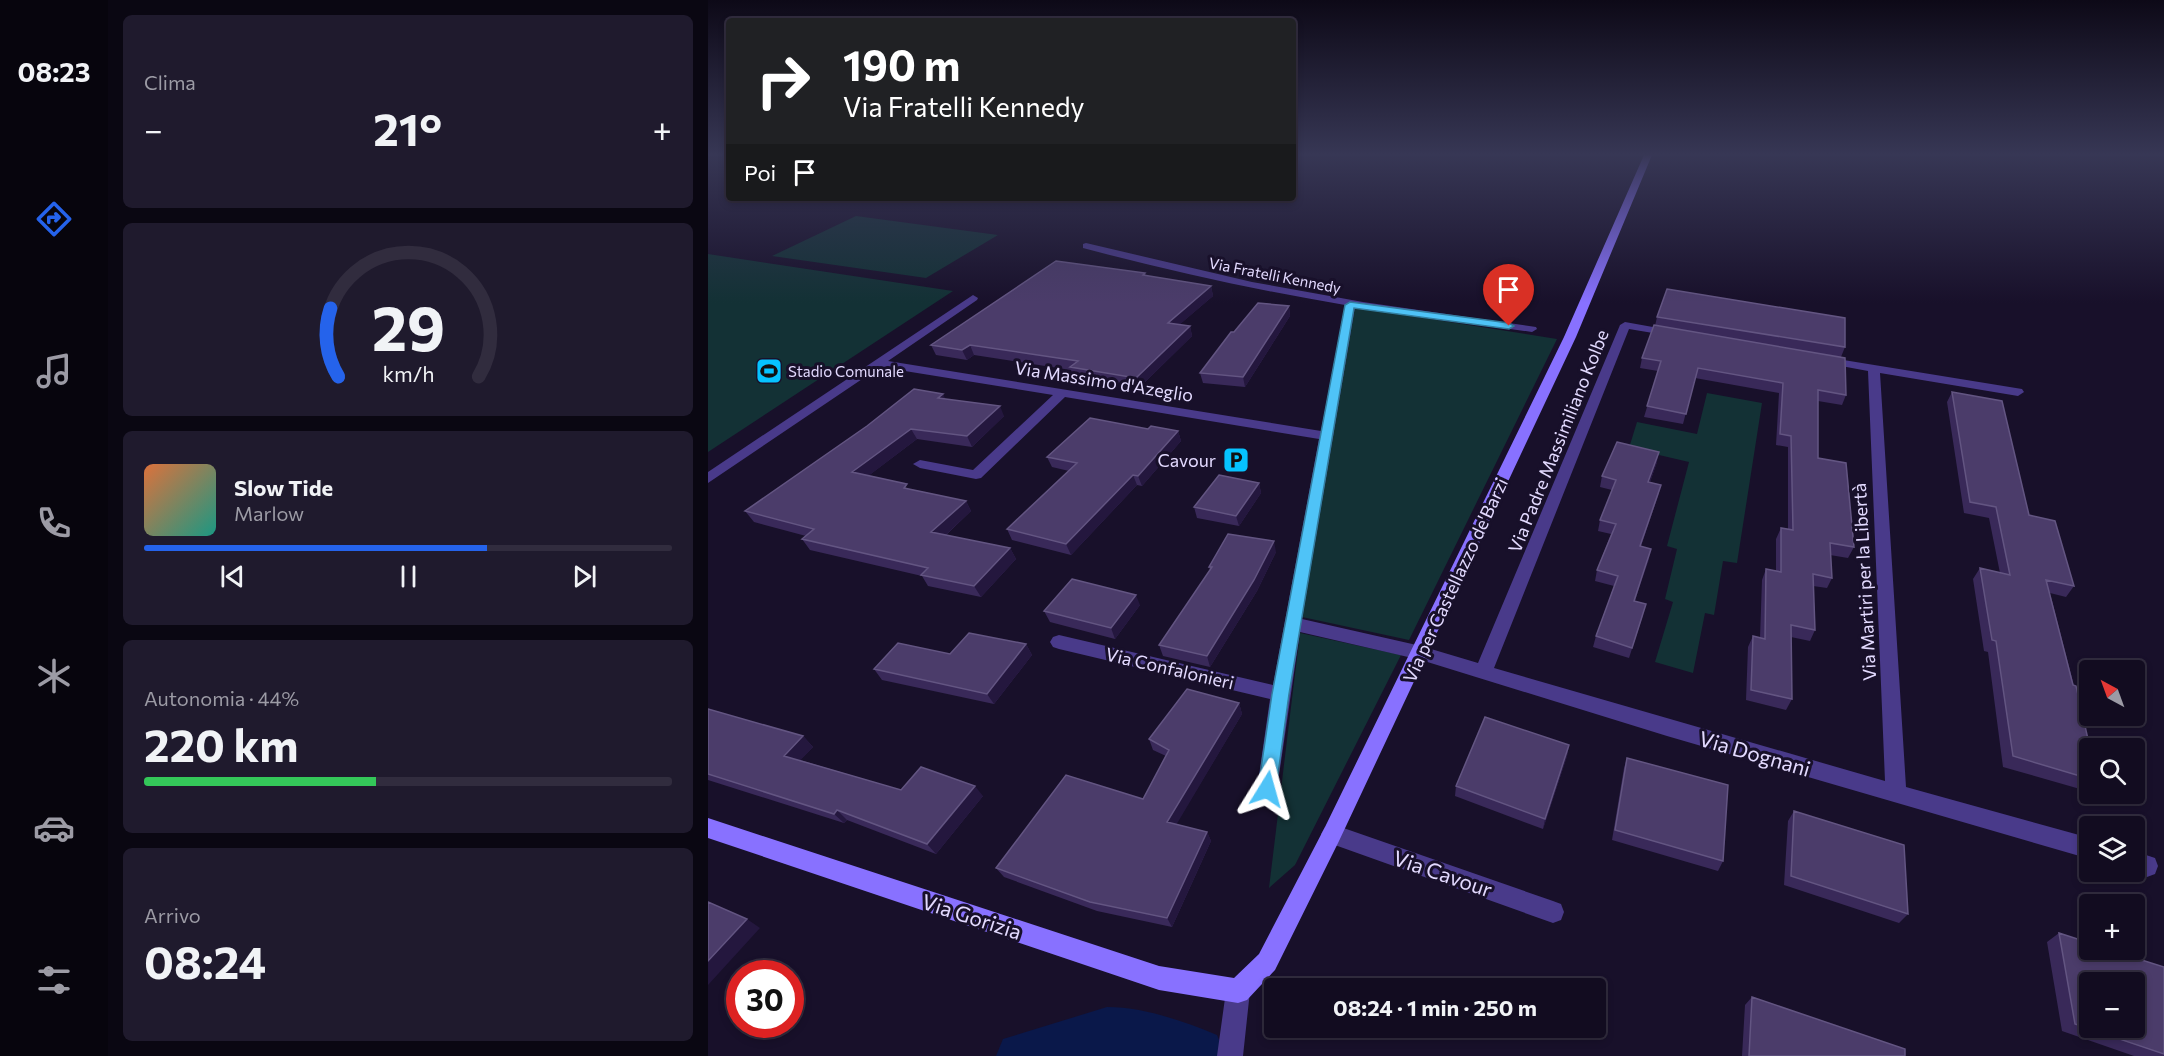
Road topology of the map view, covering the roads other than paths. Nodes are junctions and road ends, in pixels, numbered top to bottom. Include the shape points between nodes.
1 (1628, 204) edge
2 (1086, 246) dead end
3 (973, 298) dead end
4 (1350, 305) junction
5 (1532, 329) dead end
6 (1682, 335) edge
7 (1806, 357) edge
8 (876, 363) junction
9 (1874, 368) junction
10 (2019, 392) dead end
11 (1064, 393) junction
12 (1326, 436) junction
13 (920, 464) dead end
14 (708, 479) edge
15 (1293, 624) junction
16 (1059, 642) dead end
17 (1421, 653) junction
18 (1483, 673) junction
19 (1280, 694) junction
20 (1267, 789) dead end
21 (1896, 794) junction
22 (708, 828) edge
23 (1332, 834) junction
24 (2079, 846) edge
25 (1553, 912) dead end
26 (1238, 991) junction
27 (1230, 1056) edge

1 - 17 street, Via per Castellazzo de'Barzi via 1597,280
2 - 4 street, Via Fratelli Kennedy via 1161,268
3 - 8 street
4 - 5 street, Via Fratelli Kennedy
4 - 12 street
6 - 18 street, Via Padre Massimiliano Kolbe via 1625,325
7 - 9 street
8 - 11 street, Via Massimo d'Azeglio
8 - 14 street
9 - 10 street
9 - 21 street, Via Martiri per la Libertà
11 - 12 street, Via Massimo d'Azeglio
11 - 13 street via 976,475
12 - 15 street
15 - 17 street
15 - 19 street
16 - 19 street, Via Confalonieri
17 - 18 street, Via Dognani
17 - 23 street, Via per Castellazzo de'Barzi
18 - 21 street, Via Dognani
19 - 20 street
21 - 24 street, Via Dognani
22 - 26 street, Via Gorizia via 1160,978
23 - 25 street, Via Cavour
23 - 26 street, Via per Castellazzo de'Barzi via 1267,962
26 - 27 street

